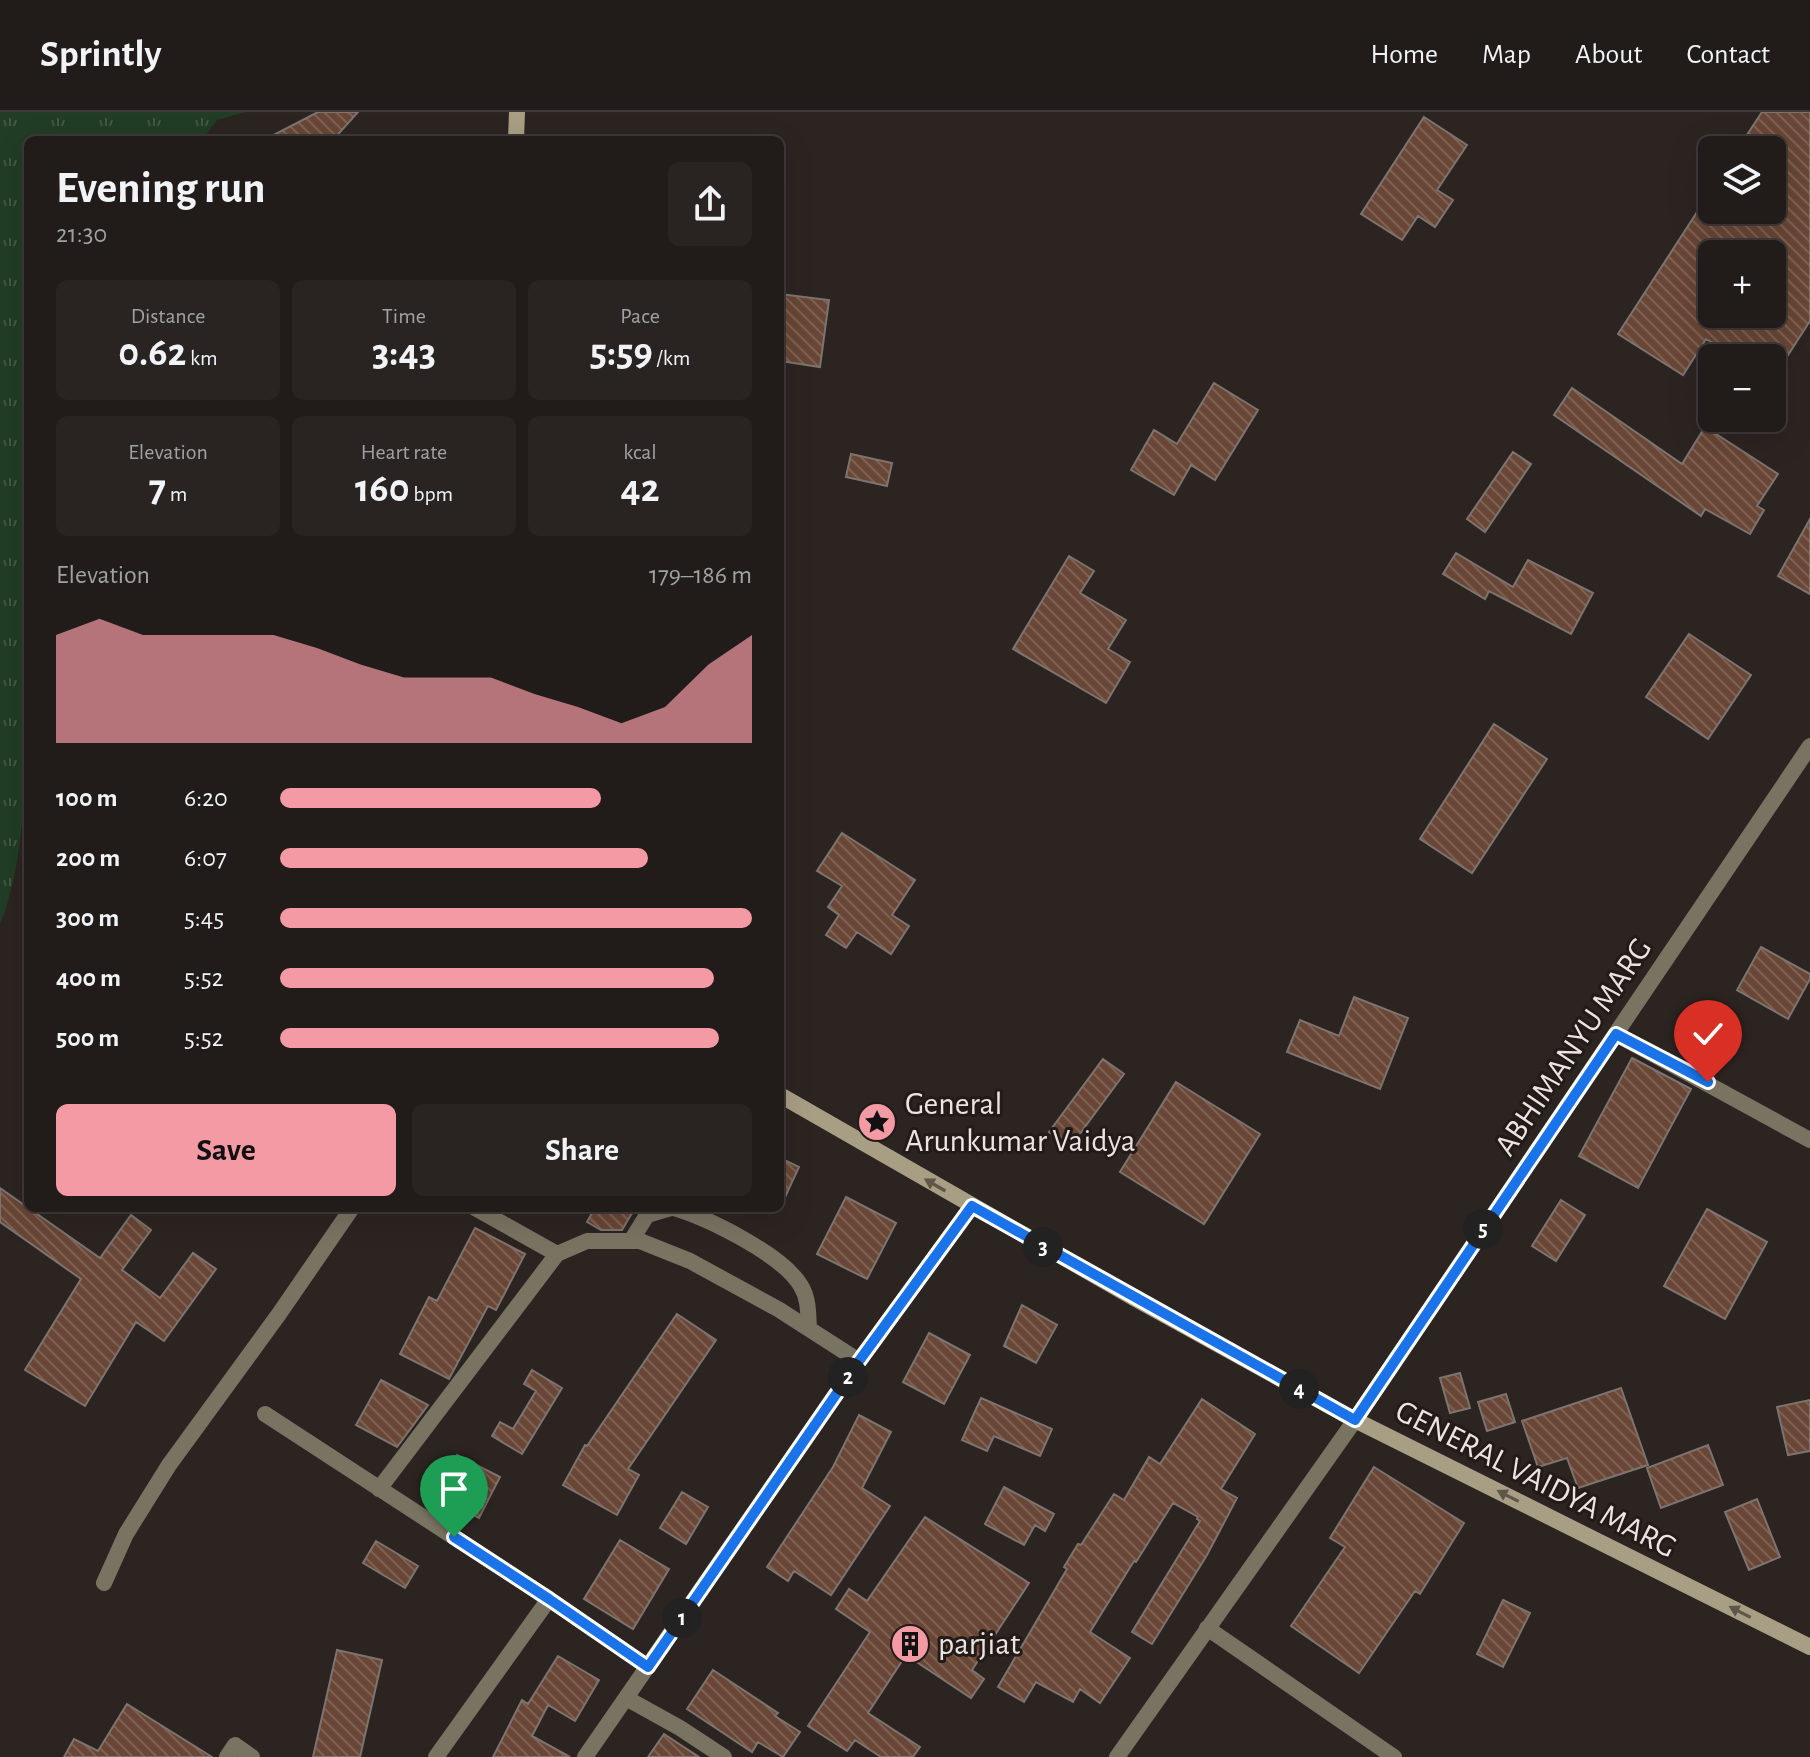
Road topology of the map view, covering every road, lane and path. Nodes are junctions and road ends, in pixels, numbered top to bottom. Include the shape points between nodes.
1 (517, 112) edge
2 (516, 136) edge
3 (1810, 746) edge
4 (1616, 1034) junction
5 (784, 1097) edge
6 (1810, 1140) edge
7 (972, 1206) junction
8 (349, 1212) edge
9 (482, 1212) edge
10 (658, 1212) edge
11 (688, 1212) edge
12 (631, 1241) junction
13 (557, 1254) junction
14 (809, 1329) junction
15 (859, 1361) junction
16 (265, 1414) dead end
17 (1355, 1420) junction
18 (379, 1489) junction
19 (104, 1583) dead end
20 (549, 1599) junction
21 (1207, 1628) junction
22 (1808, 1643) edge
23 (648, 1667) junction
24 (626, 1698) junction
25 (227, 1757) edge
26 (252, 1757) edge
27 (436, 1757) edge
28 (585, 1757) edge
29 (724, 1757) edge
30 (1117, 1757) edge
31 (1394, 1757) edge

1 - 2 street
3 - 4 street, ABHIMANYU MARG
4 - 6 street
4 - 17 street, ABHIMANYU MARG
7 -> 5 street, GENERAL VAIDYA MARG
7 - 15 street
7 - 17 street, GENERAL VAIDYA MARG
8 - 19 street via 163,1474
9 - 13 street
10 - 12 street via 647,1215
11 - 14 street via 784,1265 801,1285
12 - 13 street via 587,1241
12 - 14 street via 690,1261
13 - 18 street
14 - 15 street
15 - 23 street
16 - 18 street
17 - 21 street, ABHIMANYU MARG
22 -> 17 street, GENERAL VAIDYA MARG
18 - 20 street
20 - 23 street
20 - 27 street
21 - 30 street, ABHIMANYU MARG
21 - 31 street
23 - 24 street
24 - 28 street
24 - 29 street
25 - 26 street via 235,1745

